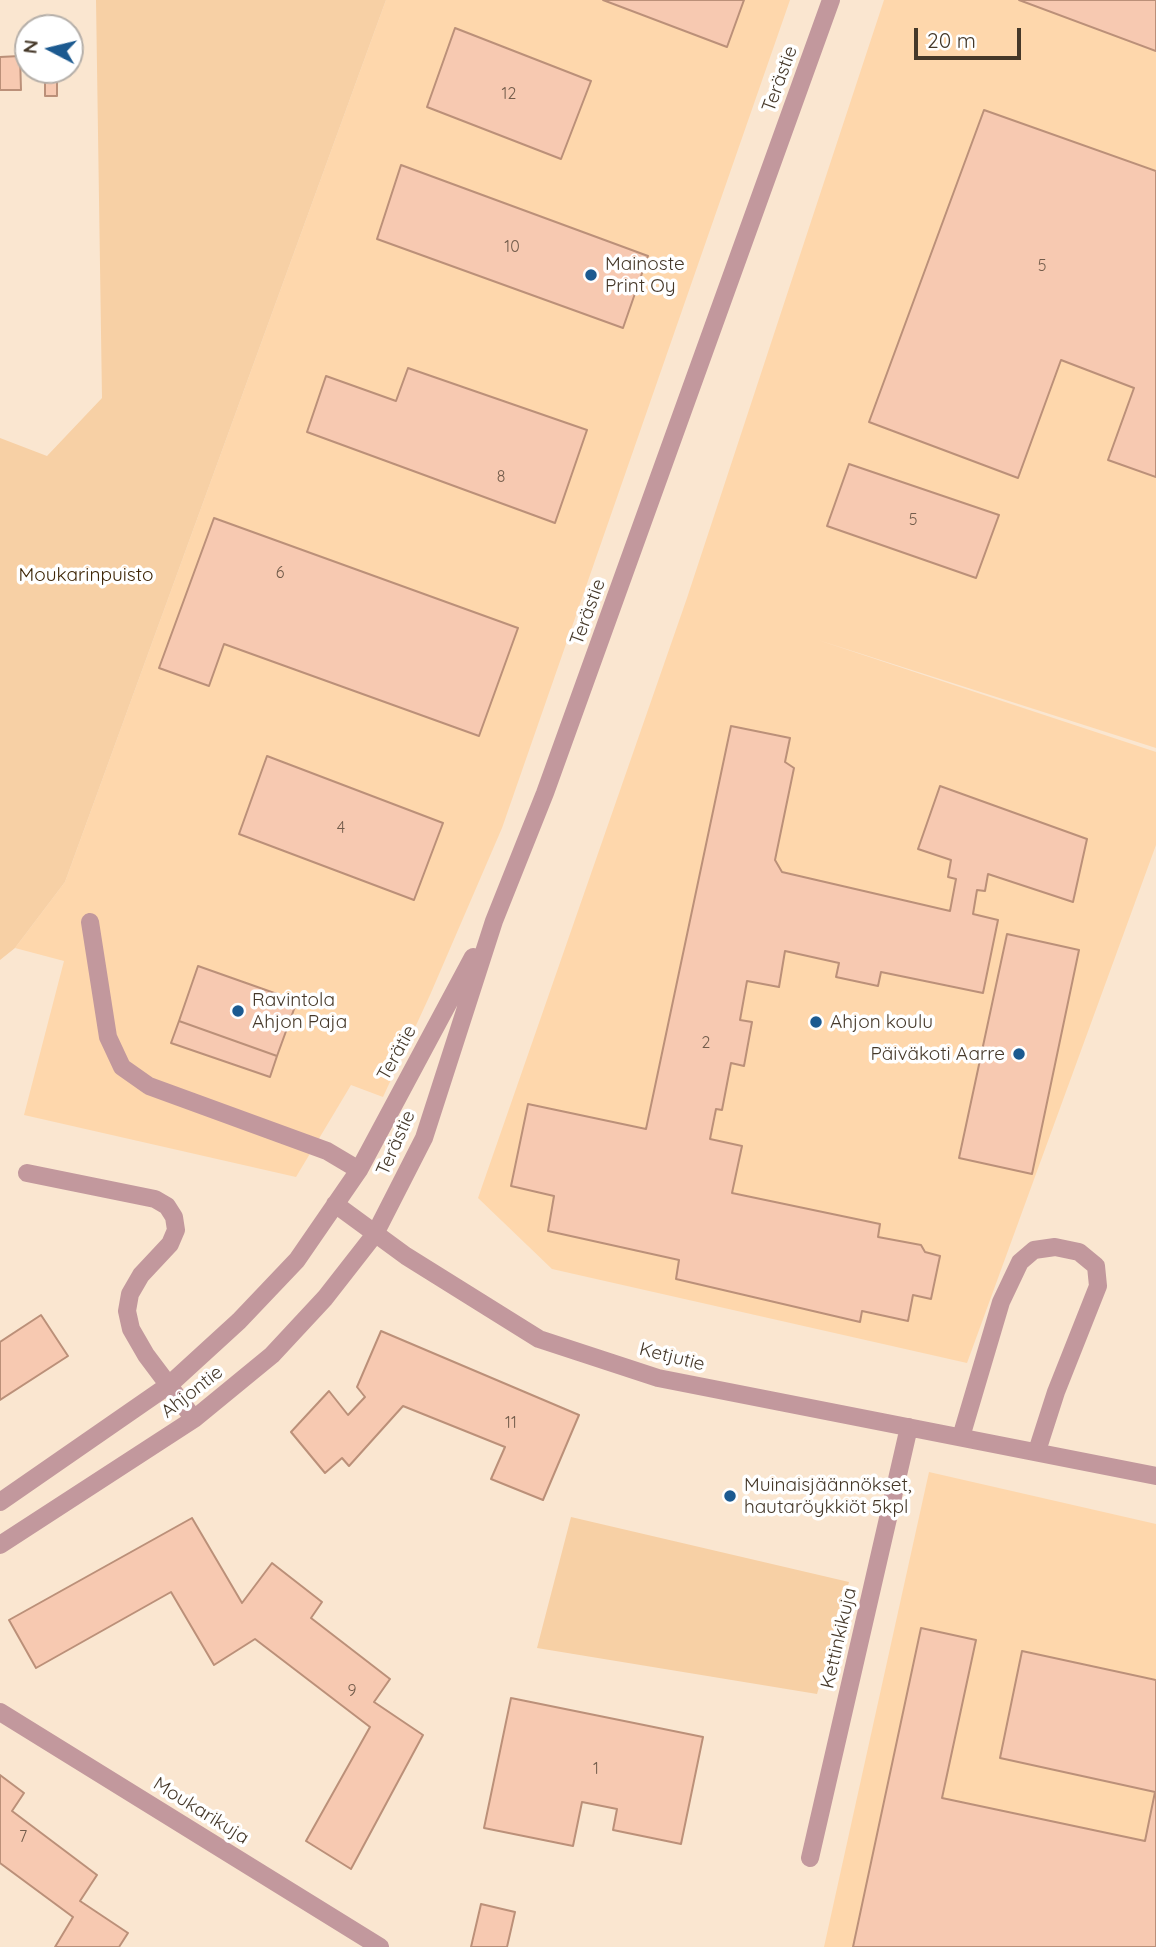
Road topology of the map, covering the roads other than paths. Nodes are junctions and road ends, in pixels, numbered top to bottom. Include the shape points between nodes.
1 (831, 0) edge
2 (494, 920) junction
3 (90, 922) dead end
4 (359, 1170) junction
5 (27, 1173) dead end
6 (335, 1204) junction
7 (375, 1234) junction
8 (169, 1385) junction
9 (194, 1419) junction
10 (909, 1427) junction
11 (961, 1437) junction
12 (1037, 1451) junction
13 (1156, 1476) edge
14 (0, 1502) edge
15 (0, 1545) edge
16 (0, 1712) edge
17 (810, 1858) dead end
18 (380, 1947) edge

1 - 2 street, Terästie via 545,793
2 - 4 street, Terätie
2 - 7 street, Terästie via 424,1139
3 - 4 street via 108,1037 122,1067 149,1086 327,1151
4 - 6 street, Terätie
5 - 8 street via 155,1199 167,1206 176,1230 170,1244 141,1275 127,1311 131,1329
6 - 7 street, Ketjutie
6 - 8 street, Ahjontie via 297,1260
7 - 9 street, Ahjontie via 272,1355
7 - 10 street, Ketjutie via 539,1339 658,1378
8 - 9 street
8 - 14 street, Ahjontie
9 - 15 street, Ahjontie
10 - 11 street, Ketjutie
10 - 17 street, Kettinkikuja
11 - 12 street, Ketjutie
11 - 12 street via 1001,1303 1020,1262 1034,1250 1055,1247 1079,1252 1096,1266 1098,1286
12 - 13 street, Ketjutie
16 - 18 street, Moukarikuja

